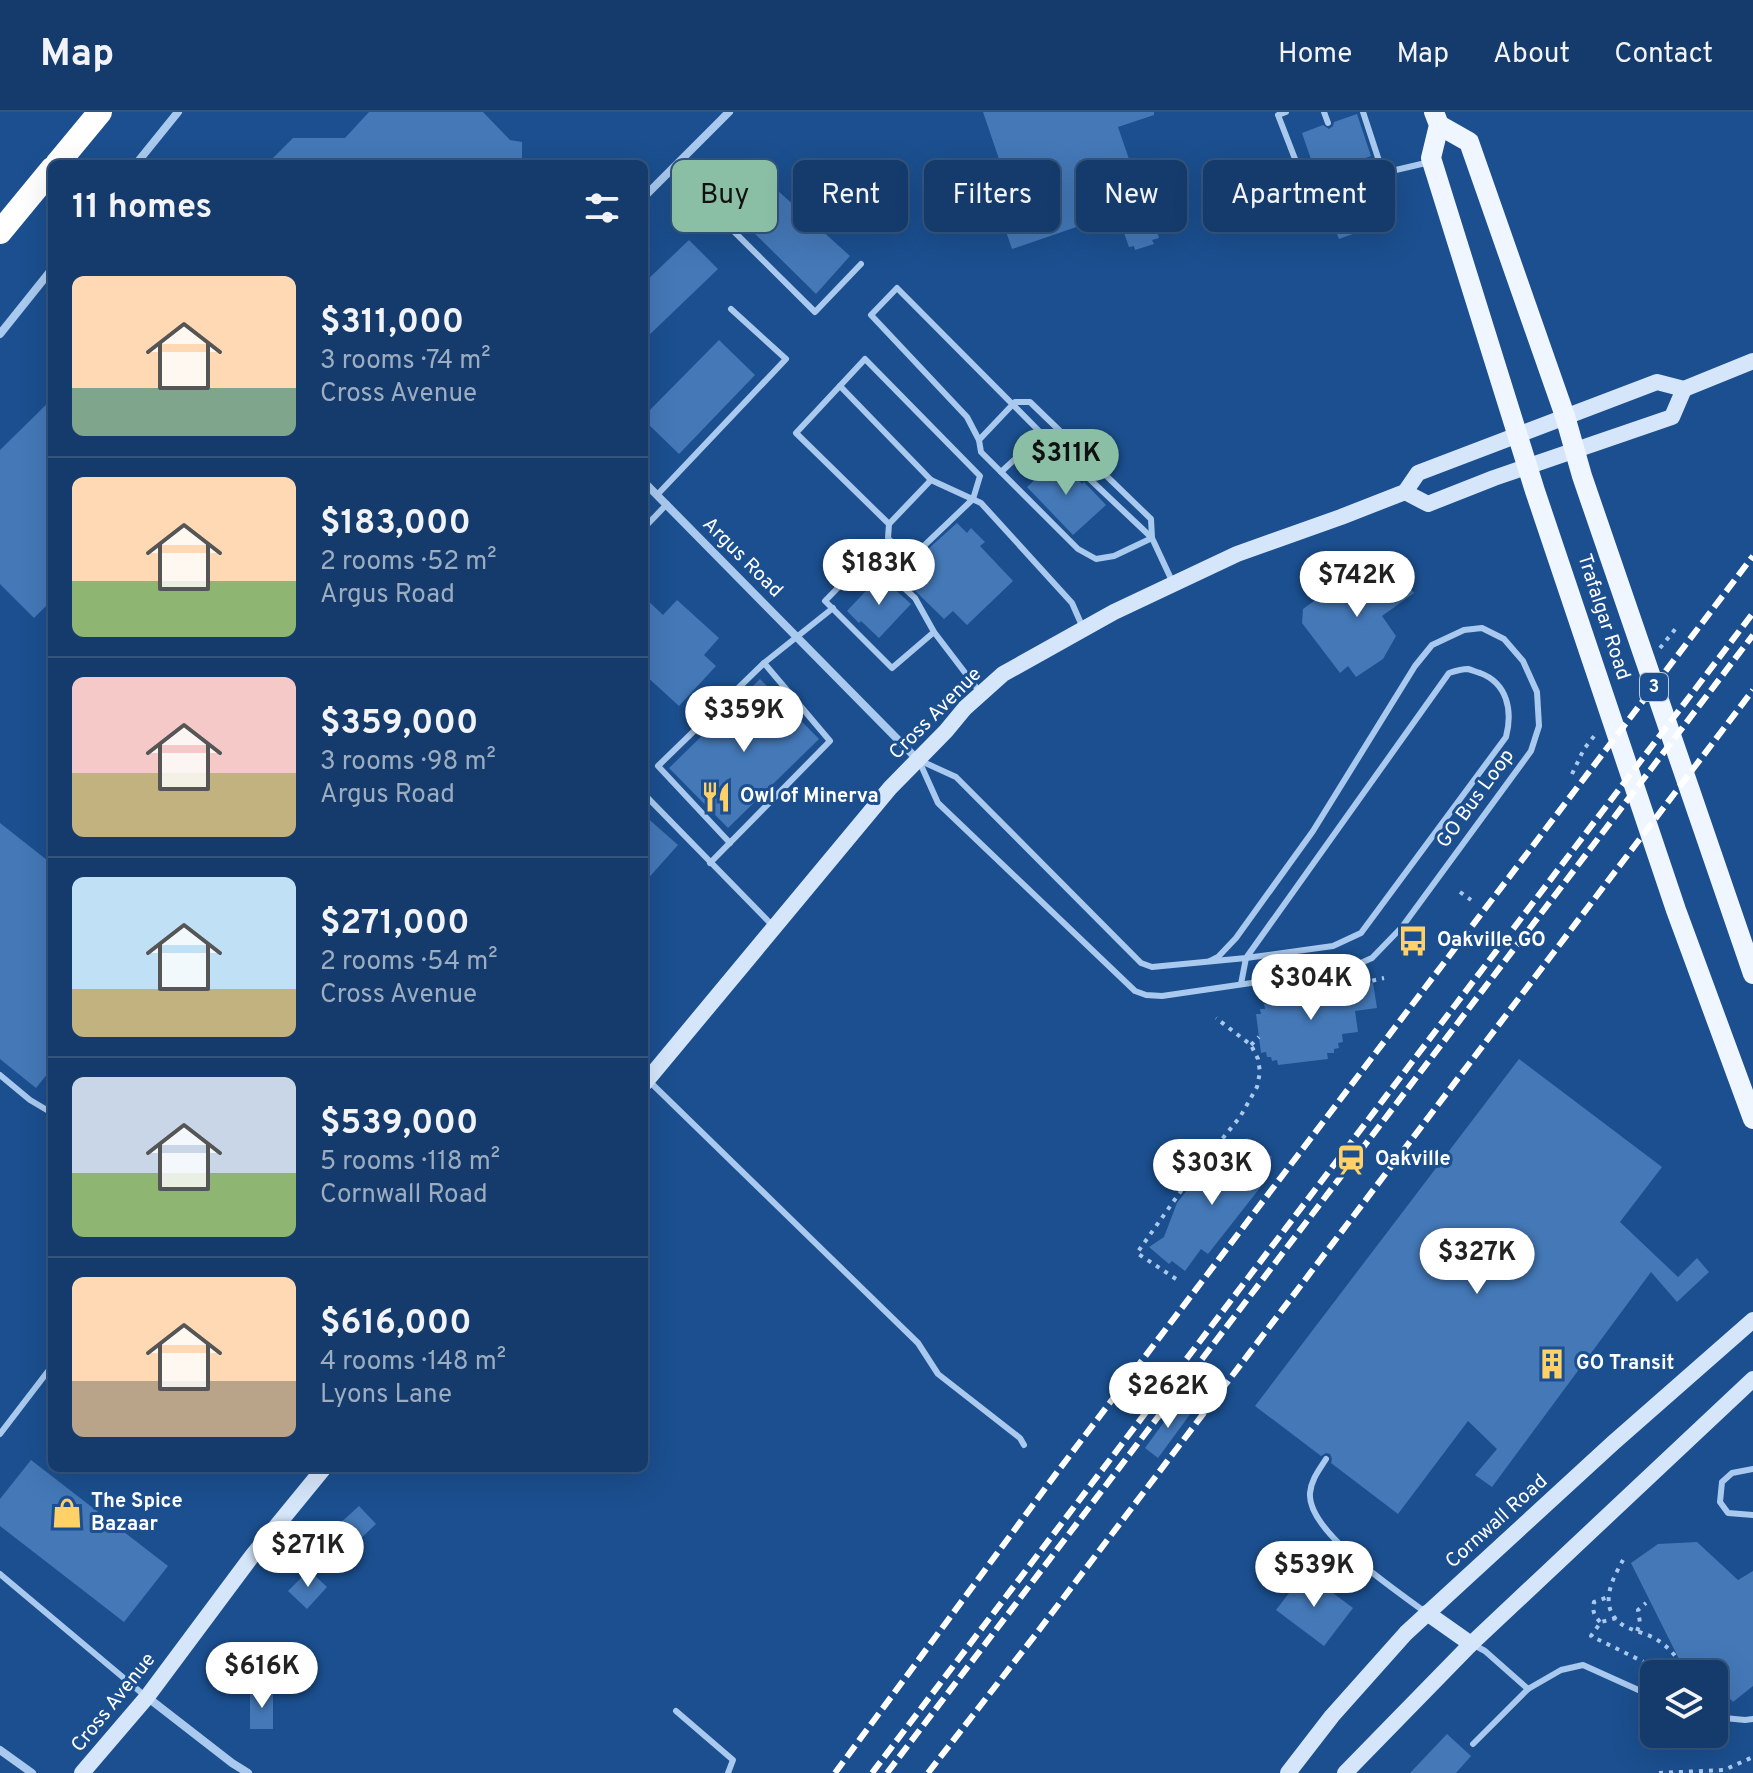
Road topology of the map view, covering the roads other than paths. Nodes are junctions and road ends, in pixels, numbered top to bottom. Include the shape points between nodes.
1 (100, 112) edge
2 (178, 112) edge
3 (729, 112) edge
4 (1286, 112) edge
5 (1324, 112) edge
6 (1363, 112) edge
7 (1436, 118) edge
8 (1328, 123) dead end
9 (60, 160) edge
10 (139, 160) edge
11 (1295, 160) edge
12 (1379, 160) edge
13 (1432, 161) junction
14 (671, 169) junction
15 (1395, 170) edge
16 (48, 174) edge
17 (648, 193) edge
18 (0, 232) edge
19 (861, 264) dead end
20 (48, 274) edge
21 (731, 309) dead end
22 (0, 334) edge
23 (1753, 361) edge
24 (840, 386) junction
25 (1684, 389) junction
26 (1012, 406) junction
27 (1565, 416) junction
28 (1519, 433) junction
29 (1042, 434) junction
30 (979, 440) junction
31 (1576, 450) junction
32 (1529, 467) junction
33 (1001, 472) junction
34 (931, 480) junction
35 (648, 486) edge
36 (1405, 492) junction
37 (657, 495) junction
38 (973, 499) junction
39 (667, 504) junction
40 (648, 524) edge
41 (889, 524) junction
42 (1152, 538) junction
43 (1174, 584) junction
44 (833, 608) junction
45 (1083, 629) junction
46 (934, 632) junction
47 (796, 636) junction
48 (764, 663) junction
49 (981, 694) junction
50 (918, 760) junction
51 (648, 798) edge
52 (730, 843) junction
53 (710, 863) junction
54 (774, 927) junction
55 (1246, 958) junction
56 (1210, 961) junction
57 (1753, 974) edge
58 (1241, 984) junction
59 (0, 1075) edge
60 (648, 1080) edge
61 (648, 1084) edge
62 (48, 1111) edge
63 (1753, 1119) edge
64 (1753, 1320) edge
65 (48, 1371) edge
66 (1753, 1379) edge
67 (1753, 1392) edge
68 (1730, 1400) junction
69 (0, 1434) edge
70 (1024, 1445) dead end
71 (1326, 1459) dead end
72 (1753, 1469) edge
73 (321, 1472) edge
74 (1753, 1515) edge
75 (0, 1574) edge
76 (1427, 1613) junction
77 (1471, 1644) junction
78 (1528, 1689) junction
79 (1640, 1691) edge
80 (147, 1697) junction
81 (676, 1711) dead end
82 (1728, 1718) edge
83 (1753, 1719) edge
84 (1473, 1744) dead end
85 (0, 1750) edge
86 (32, 1773) edge
87 (82, 1773) edge
88 (248, 1773) edge
89 (728, 1773) edge
90 (1288, 1773) edge
91 (1345, 1773) edge

1 - 9 highway
2 - 10 street
3 - 14 street
4 - 11 lane via 1278,115
5 - 8 lane
6 - 12 lane
7 - 13 main road, Trafalgar Road / 3
7 - 27 main road, Trafalgar Road / 3 via 1469,142
13 - 15 lane
13 - 28 main road, Trafalgar Road / 3
14 - 17 street
14 - 19 lane via 815,312
16 - 18 highway
20 - 22 street
21 - 37 lane via 786,359
23 - 25 street
24 - 34 lane
24 - 38 lane via 865,359 980,476
24 - 41 lane via 796,433
25 - 27 street, Cross Avenue via 1657,382
25 - 31 street via 1672,417
26 - 29 lane
26 - 30 lane
26 - 30 lane via 897,288 871,315 967,417
26 - 42 lane via 1030,402 1151,519
27 - 28 street, Cross Avenue
27 - 31 main road, Trafalgar Road / 3
28 - 32 main road, Trafalgar Road / 3
28 - 36 street, Cross Avenue via 1418,473
29 - 33 lane
29 - 42 lane
30 - 33 lane via 981,452
31 - 32 street
31 - 57 main road, Trafalgar Road / 3
32 - 36 street via 1428,504
32 - 63 main road, Trafalgar Road / 3 via 1676,910
33 - 42 lane via 1078,549 1096,559
34 - 38 lane
34 - 41 lane
35 - 37 street, Argus Road
36 - 43 street, Cross Avenue via 1237,554
37 - 39 street, Argus Road
38 - 41 lane via 908,561 888,538
38 - 45 lane via 1072,603
39 - 40 lane
39 - 47 street, Argus Road
42 - 43 lane
43 - 45 street, Cross Avenue
44 - 46 lane via 892,668
44 - 46 lane via 825,601 869,556 915,598
44 - 47 lane
45 - 49 street, Cross Avenue via 1003,674
46 - 49 lane
47 - 48 lane
47 - 50 street, Argus Road
48 - 52 lane via 830,741
48 - 52 lane via 658,766
49 - 50 street, Cross Avenue
50 - 54 street, Cross Avenue
50 - 56 lane via 956,777 1141,963 1152,967
50 - 58 lane, GO Bus Loop via 938,803 1135,991 1162,996
51 - 53 lane
52 - 53 lane
53 - 54 lane
54 - 60 street, Cross Avenue
55 - 55 lane via 1449,673 1467,669 1490,677 1503,690 1509,707 1506,737 1361,933 1333,946
55 - 56 lane
55 - 58 lane
56 - 58 lane, GO Bus Loop via 1236,938 1305,843 1432,645 1482,628 1504,639 1523,661 1537,692 1539,726 1531,751 1402,927 1372,958 1347,969
59 - 62 lane
61 - 70 lane via 918,1343 938,1374
64 - 76 street, Cornwall Road
65 - 69 lane
66 - 68 street
67 - 68 street
68 - 77 street
71 - 76 lane via 1309,1497 1316,1517 1329,1535
72 - 74 lane via 1732,1473 1722,1482 1720,1502 1728,1513
73 - 80 street, Cross Avenue
75 - 80 lane
76 - 77 street
76 - 90 street, Cornwall Road via 1332,1716
77 - 78 lane
77 - 91 street
78 - 79 lane via 1561,1670 1583,1665
78 - 84 lane
80 - 87 street, Cross Avenue
80 - 88 street
81 - 89 lane via 733,1760
82 - 83 lane
85 - 86 street

